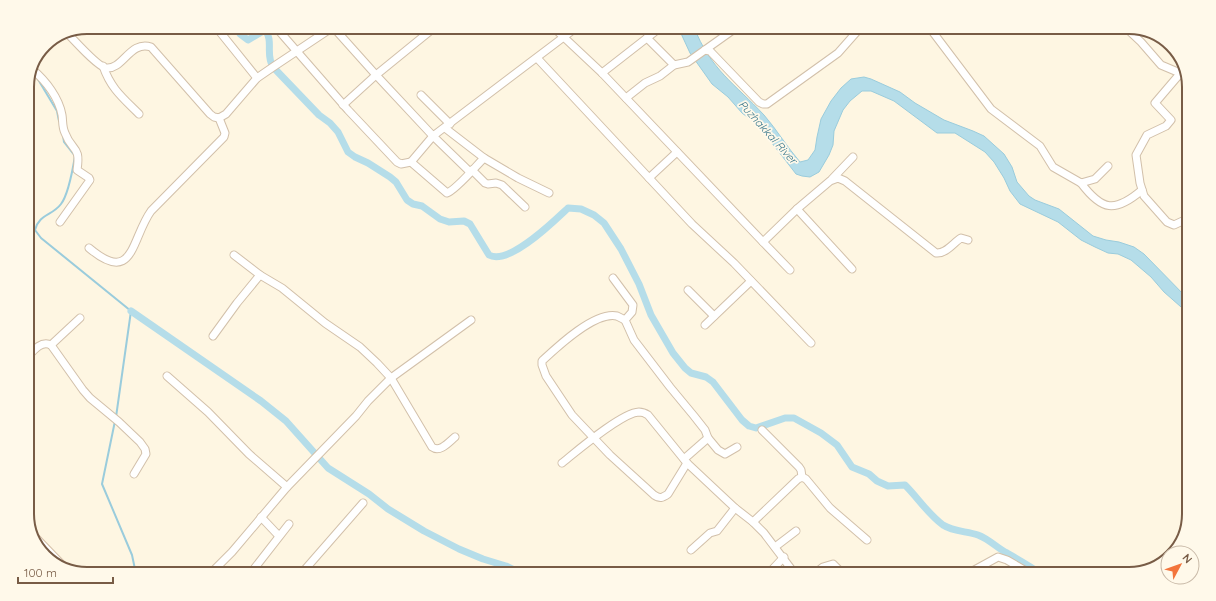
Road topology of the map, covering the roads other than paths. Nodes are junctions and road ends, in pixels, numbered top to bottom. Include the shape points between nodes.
1 (222, 34) edge
2 (282, 34) edge
3 (322, 34) edge
4 (339, 34) edge
5 (426, 34) edge
6 (562, 34) edge
7 (569, 34) edge
8 (652, 34) edge
9 (727, 34) edge
10 (855, 34) edge
11 (933, 34) edge
12 (1132, 34) edge
13 (71, 37) edge
14 (565, 37) junction
15 (647, 38) junction
16 (705, 50) junction
17 (297, 51) junction
18 (537, 58) junction
19 (674, 65) junction
20 (103, 66) junction
21 (1179, 70) edge
22 (36, 73) edge
23 (602, 73) junction
24 (1180, 73) edge
25 (376, 75) junction
26 (257, 78) junction
27 (421, 95) dead end
28 (626, 98) junction
29 (343, 105) junction
30 (139, 114) dead end
31 (219, 118) junction
32 (447, 126) junction
33 (433, 136) junction
34 (677, 152) junction
35 (853, 157) dead end
36 (484, 158) junction
37 (411, 162) junction
38 (1108, 166) dead end
39 (471, 171) junction
40 (649, 178) junction
41 (830, 181) junction
42 (1081, 183) junction
43 (1142, 190) junction
44 (549, 193) dead end
45 (525, 207) dead end
46 (797, 209) junction
47 (1182, 221) edge
48 (60, 222) dead end
49 (968, 240) dead end
50 (764, 242) junction
51 (89, 248) dead end
52 (234, 255) dead end
53 (852, 269) dead end
54 (790, 270) dead end
55 (260, 275) junction
56 (613, 278) dead end
57 (752, 281) junction
58 (688, 290) dead end
59 (714, 316) junction
60 (80, 318) dead end
61 (471, 320) dead end
62 (625, 320) junction
63 (705, 325) dead end
64 (213, 336) dead end
65 (811, 343) dead end
66 (51, 345) junction
67 (34, 352) edge
68 (167, 376) dead end
69 (391, 378) junction
70 (762, 430) dead end
71 (455, 437) dead end
72 (594, 438) junction
73 (708, 438) junction
74 (737, 447) dead end
75 (686, 461) junction
76 (562, 463) dead end
77 (134, 474) dead end
78 (802, 477) junction
79 (287, 487) junction
80 (363, 503) dead end
81 (735, 508) junction
82 (261, 517) junction
83 (753, 522) junction
84 (289, 524) dead end
85 (796, 531) dead end
86 (279, 536) junction
87 (867, 540) dead end
88 (775, 547) junction
89 (691, 550) dead end
90 (784, 558) junction
91 (217, 567) edge
92 (255, 567) edge
93 (307, 567) edge
94 (775, 567) edge
95 (790, 567) edge
96 (823, 567) edge
97 (836, 567) edge
98 (982, 567) edge
99 (1019, 567) edge

1 - 26 street
2 - 17 street
3 - 17 street
4 - 25 street
5 - 25 street
6 - 14 street
7 - 14 street
8 - 15 street
9 - 16 street
10 - 16 street via 838,53 767,104 759,102 710,51
11 - 42 street via 991,109 1040,146 1053,167
12 - 21 street via 1161,65
13 - 20 street
14 - 18 street
14 - 23 street
15 - 19 street
15 - 23 street
16 - 19 street via 688,62
17 - 26 street
17 - 29 street
18 - 32 street
18 - 40 street
19 - 28 street
20 - 30 street via 106,78
20 - 31 street via 106,68 115,65 136,47 144,44 151,47 210,114
22 - 48 street via 45,82 60,107 64,131 78,154 77,170 90,179
23 - 28 street
24 - 43 street via 1155,103 1171,120 1166,126 1147,135 1136,155
25 - 29 street
25 - 33 street
26 - 31 street via 226,114
27 - 32 street
28 - 34 street
29 - 37 street via 398,162
31 - 51 street via 224,137 151,211 144,220 126,259 109,262
32 - 33 street
32 - 36 street
33 - 37 street
33 - 39 street
34 - 40 street
34 - 50 street
35 - 41 street
36 - 39 street
36 - 44 street
37 - 39 street via 447,193
38 - 42 street via 1095,179
39 - 45 street via 485,183 502,185
40 - 57 street via 692,224
41 - 46 street
41 - 49 street via 838,178 845,181 936,252 945,251 961,238
42 - 43 street via 1102,205 1124,204
43 - 47 street via 1144,196 1167,222 1174,225
46 - 50 street
46 - 53 street
50 - 54 street
52 - 55 street
55 - 64 street
55 - 69 street via 282,288 360,348
56 - 62 street via 633,305 632,312
57 - 59 street
57 - 65 street
58 - 59 street
59 - 63 street
60 - 66 street
61 - 69 street
62 - 72 street via 616,316 605,316 588,323 542,361 546,376 572,415
62 - 73 street via 634,340 705,430
66 - 67 street via 45,344
66 - 77 street via 87,394 145,449 146,454
68 - 79 street
69 - 71 street via 432,446 439,449
69 - 79 street
70 - 78 street via 799,467
72 - 75 street via 612,425 641,412 648,415
72 - 75 street via 659,498 668,494
72 - 76 street
73 - 74 street via 725,454
73 - 75 street
75 - 81 street
78 - 83 street
78 - 87 street via 834,512
79 - 82 street
80 - 93 street
81 - 83 street
81 - 89 street via 717,530
82 - 86 street
82 - 91 street
83 - 88 street
84 - 86 street
85 - 88 street
86 - 92 street
88 - 90 street
90 - 94 street
90 - 95 street
96 - 97 street via 833,564
98 - 99 street via 998,557

